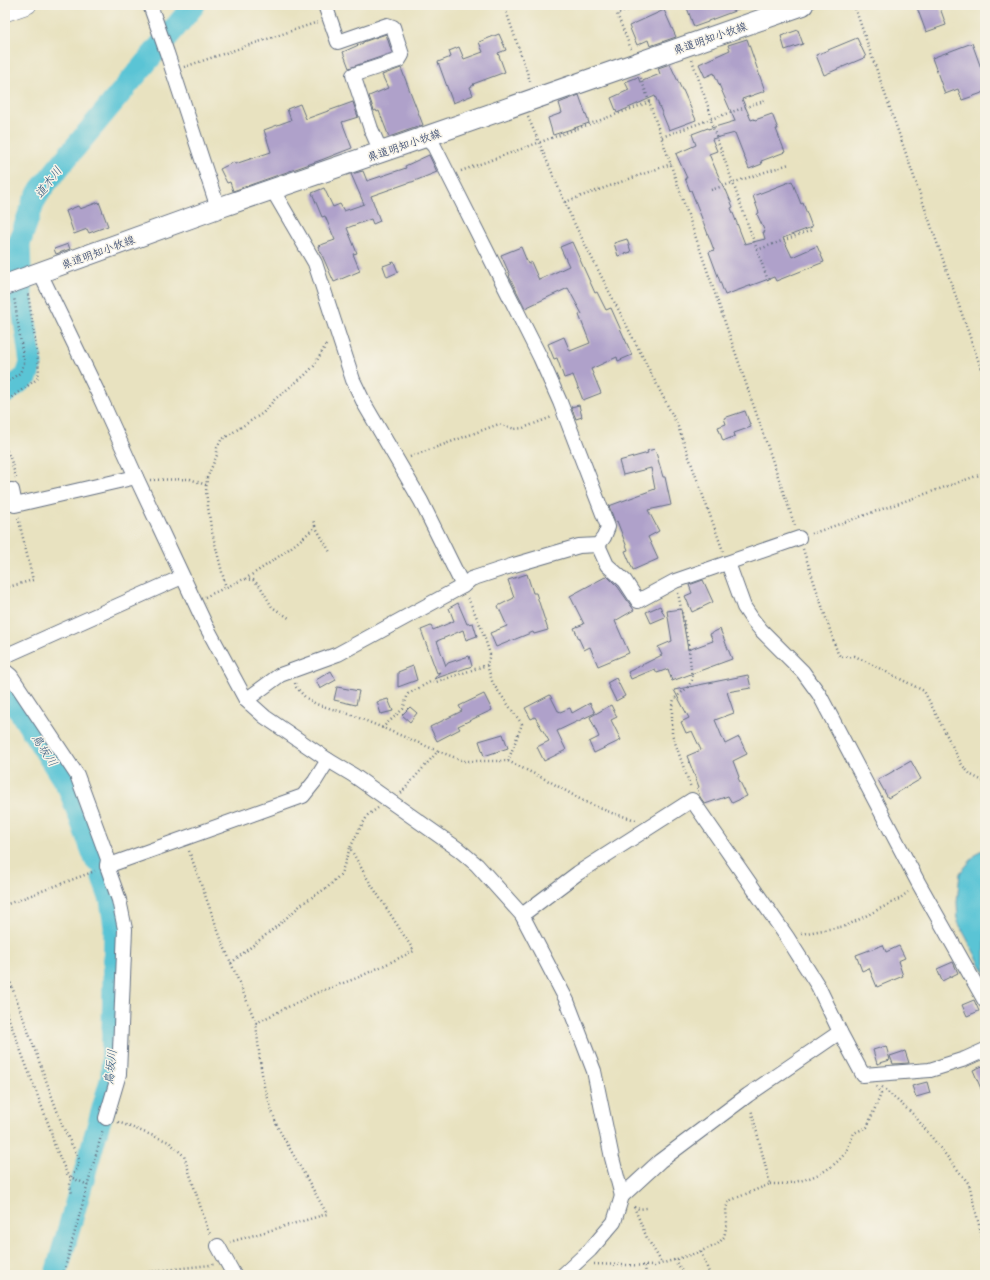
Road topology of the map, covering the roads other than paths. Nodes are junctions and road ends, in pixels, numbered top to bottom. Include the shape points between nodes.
1 (28, 5) edge
2 (150, 5) edge
3 (803, 5) edge
4 (321, 10) edge
5 (5, 13) edge
6 (426, 138) junction
7 (380, 152) junction
8 (272, 189) junction
9 (218, 208) junction
10 (21, 280) edge
11 (136, 479) junction
12 (9, 491) edge
13 (799, 538) road end
14 (598, 545) junction
15 (728, 563) junction
16 (182, 578) junction
17 (463, 586) junction
18 (5, 656) edge
19 (5, 671) edge
20 (246, 700) junction
21 (328, 760) junction
22 (107, 866) junction
23 (522, 915) junction
24 (985, 1001) edge
25 (840, 1032) junction
26 (985, 1050) edge
27 (106, 1118) road end
28 (622, 1196) junction
29 (218, 1246) road end
30 (234, 1275) edge
31 (563, 1275) edge

1 - 5 street
2 - 9 street
3 - 6 main road, 県道明知小牧線
4 - 7 street via 338,42 387,25 393,27 402,55 399,60 352,75
6 - 7 main road, 県道明知小牧線
6 - 14 street via 434,146 540,357 564,413 608,527
7 - 8 main road, 県道明知小牧線
8 - 9 main road, 県道明知小牧線
8 - 17 street via 315,263 353,380 365,405 421,501
9 - 10 main road, 県道明知小牧線
10 - 11 street via 98,393
11 - 12 street via 15,505
11 - 16 street
13 - 15 street
14 - 15 street via 607,565 625,581 638,601 675,581
14 - 17 street via 579,546 514,565 471,579
15 - 24 street via 744,607 761,630 803,672 819,694 919,884
16 - 18 street
16 - 20 street
17 - 20 street via 338,654 280,674
19 - 22 street via 77,775 108,859
20 - 21 street via 265,717
21 - 22 street via 303,796
21 - 23 street via 458,849 477,865
22 - 27 street via 119,900 125,929 119,1074
23 - 25 street via 578,873 692,800 787,937 818,986
23 - 28 street via 567,1001 594,1072
25 - 26 street via 863,1075 930,1070
25 - 28 street via 748,1095 660,1161
28 - 31 street via 614,1222 590,1250
29 - 30 street

